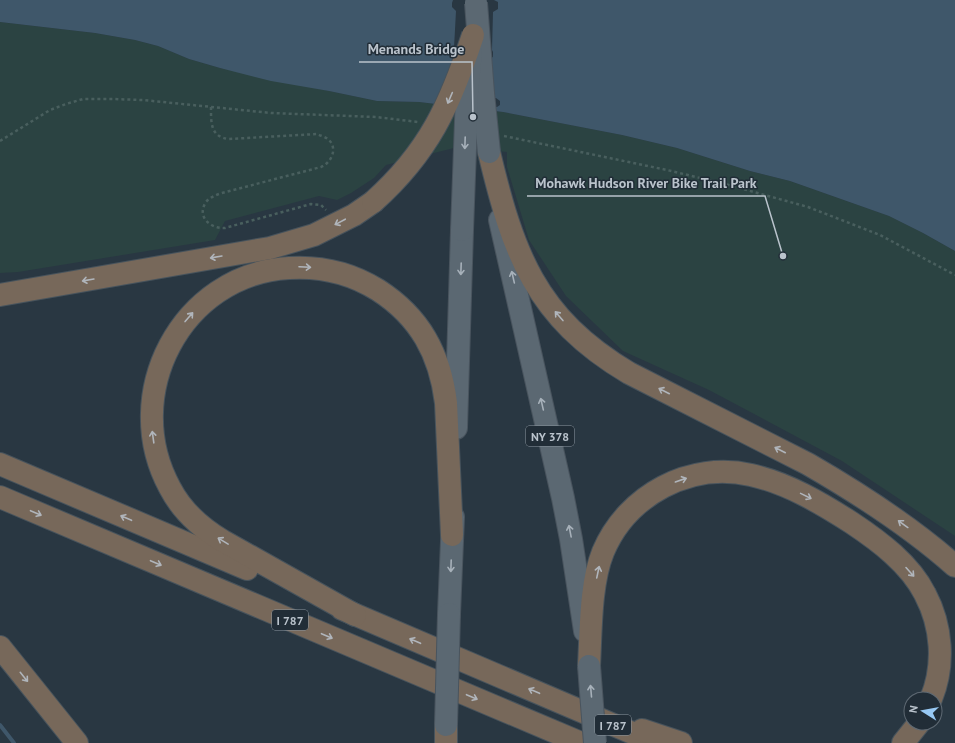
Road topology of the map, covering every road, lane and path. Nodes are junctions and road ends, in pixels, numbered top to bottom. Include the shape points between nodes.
1 (476, 2) edge
2 (473, 35) junction
3 (211, 107) dead end
4 (489, 152) joint
5 (500, 207) junction
6 (329, 212) dead end
7 (0, 295) edge
8 (0, 464) edge
9 (0, 497) edge
10 (452, 535) junction
11 (955, 566) edge
12 (355, 615) junction
13 (0, 647) edge
14 (589, 666) junction
15 (934, 691) edge
16 (570, 707) junction
17 (913, 731) edge
18 (445, 737) edge
19 (77, 743) edge
20 (581, 743) edge
21 (595, 743) edge
22 (656, 743) edge
23 (681, 743) edge
24 (903, 743) edge

1 - 2 main road, bridge
1 - 4 main road, bridge
2 -> 7 highway, bridge via 445,108 420,152 405,171 373,202 354,215 321,231 277,246
2 -> 10 main road, bridge via 467,94
3 - 6 path via 212,125 216,134 222,138 317,134 329,140 333,151 329,162 321,167 213,196 204,209 210,225 225,228 311,204 320,205
4 - 5 highway
11 -> 5 highway via 901,523 833,478 629,373 587,344 539,291
14 -> 5 main road, NY 378 via 570,532
12 -> 8 highway, I 787
9 -> 20 highway, I 787
12 -> 10 highway via 208,532 185,510 170,489 161,470 154,443 152,402 155,384 174,336 203,303 220,290 259,272 298,267 338,272 354,278 387,296 402,308 414,320 426,339 444,385
10 -> 18 main road, bridge
16 -> 12 highway, I 787
13 -> 19 highway
14 -> 15 highway via 594,590 598,570 611,536 622,521 647,496 663,486 699,474 733,472 769,480 818,502 884,547 915,578 925,593 938,629 939,668
21 -> 14 main road, NY 378, bridge
16 - 22 highway, I 787
16 - 23 highway
17 - 24 highway

